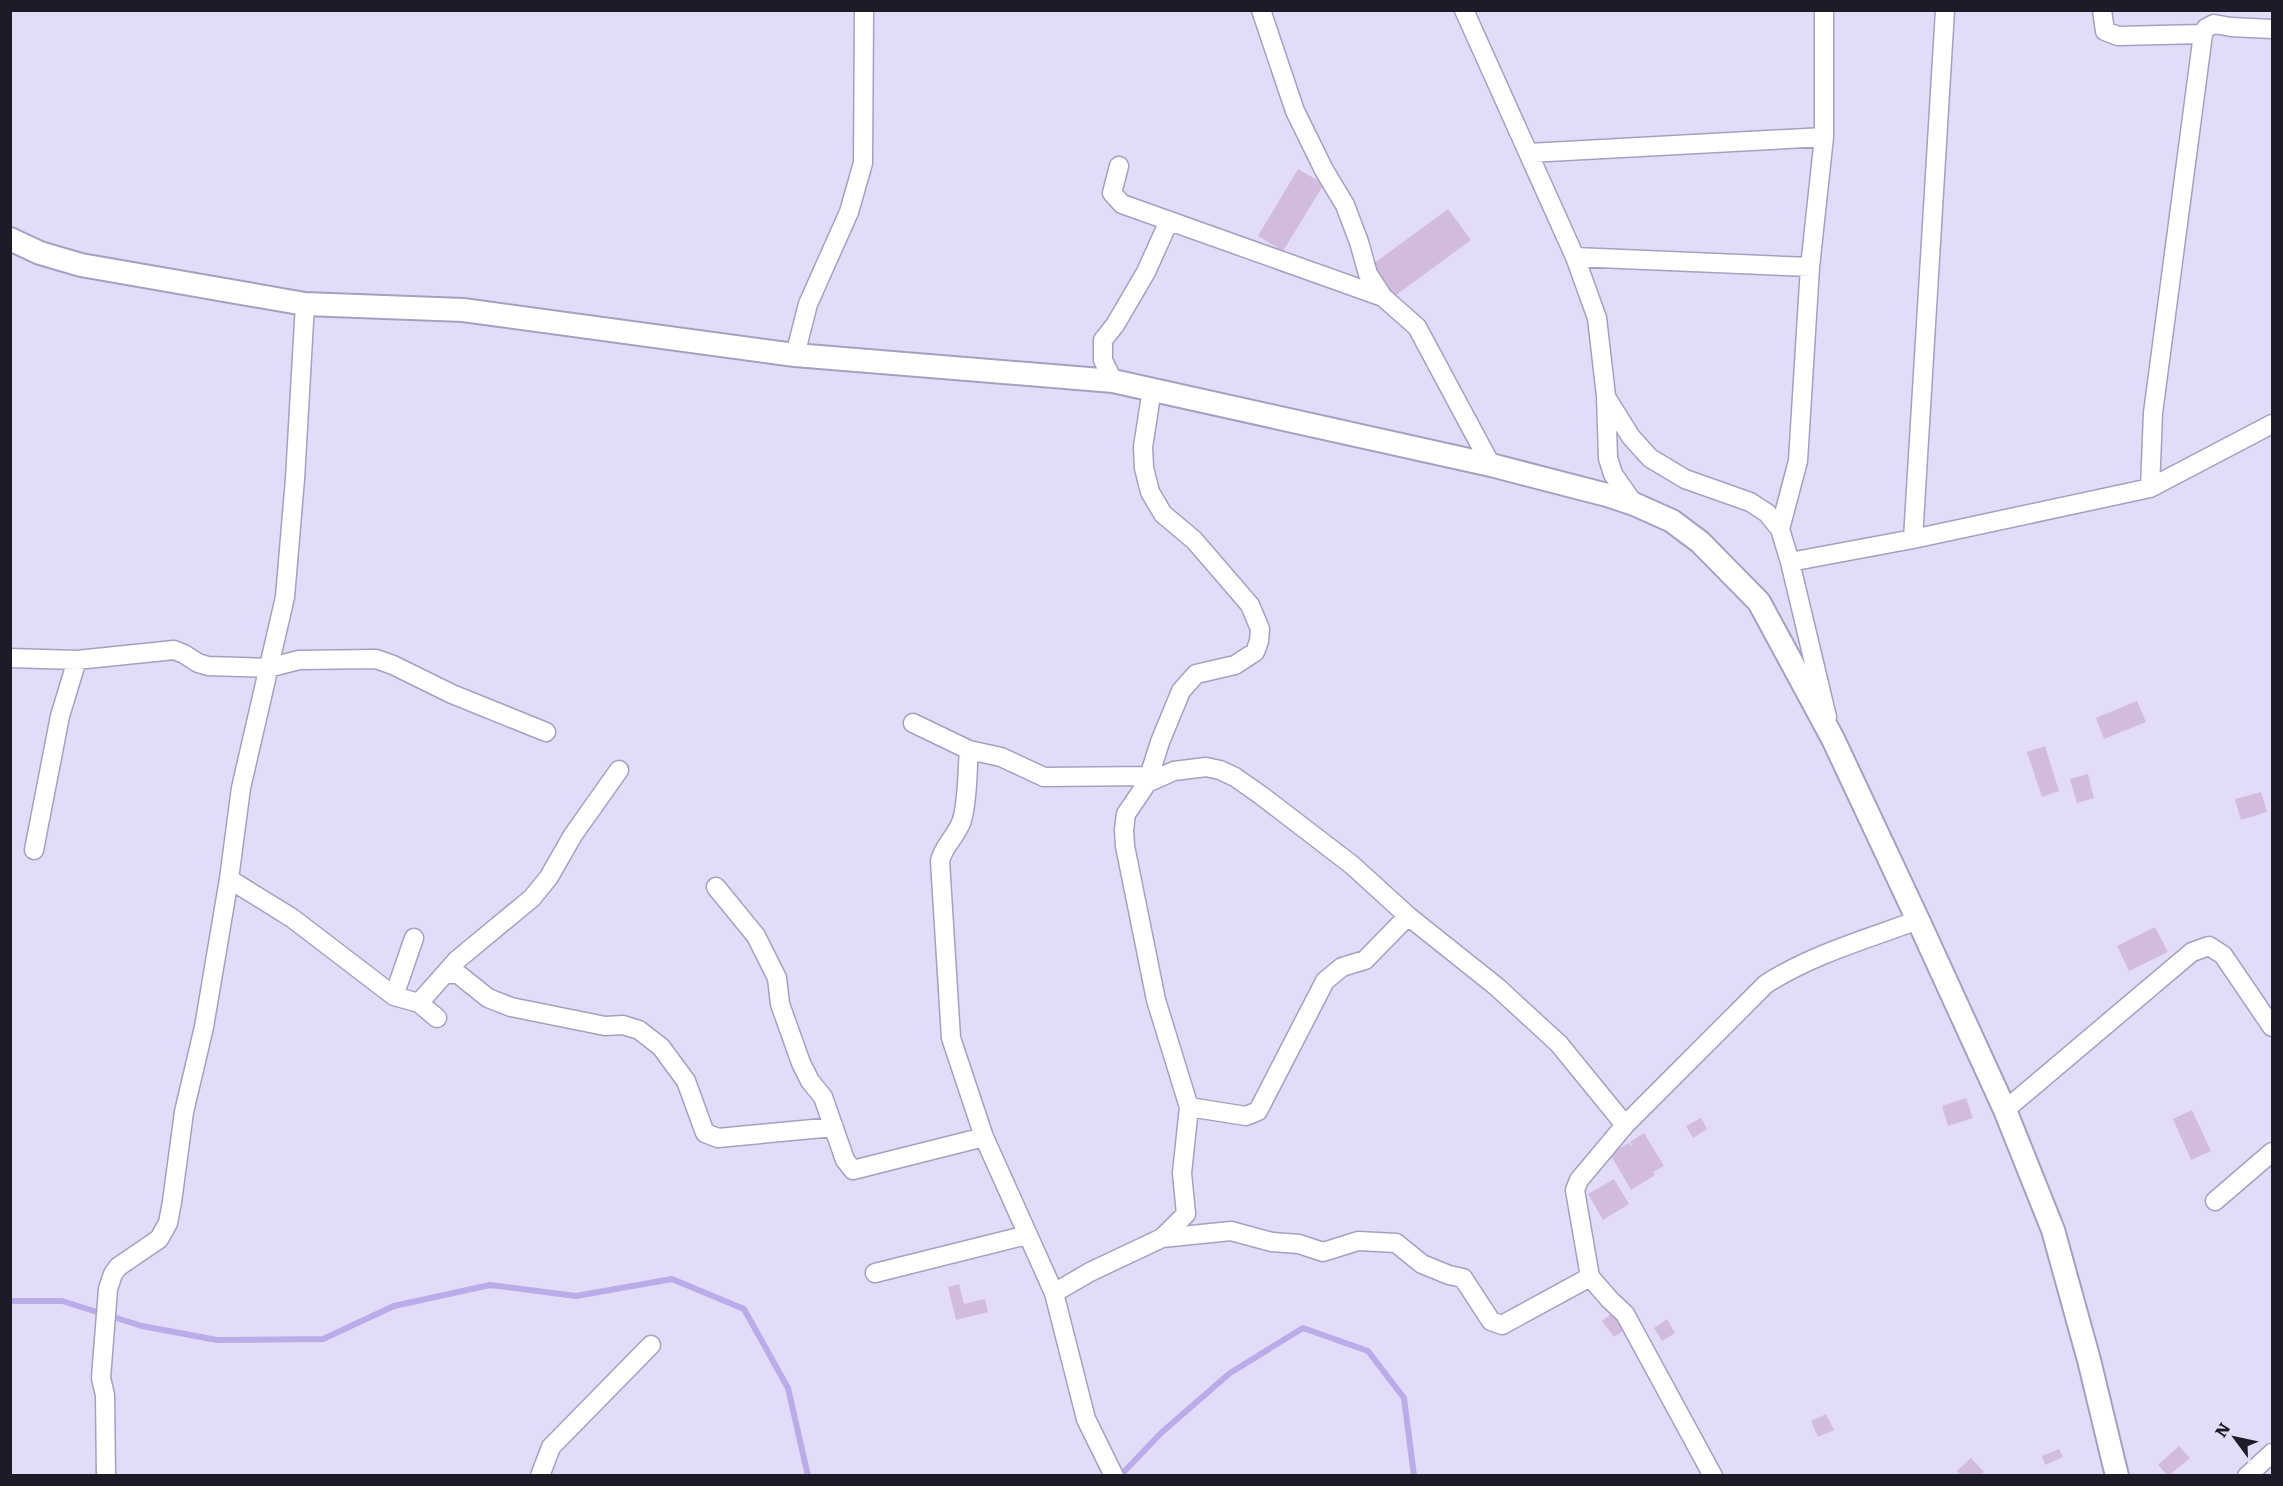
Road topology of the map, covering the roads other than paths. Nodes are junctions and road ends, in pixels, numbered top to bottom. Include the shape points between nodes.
1 (864, 10) edge
2 (1261, 10) edge
3 (1464, 10) edge
4 (1824, 10) edge
5 (1945, 10) edge
6 (2102, 10) edge
7 (2272, 29) edge
8 (2202, 34) junction
9 (1824, 137) junction
10 (1529, 153) junction
11 (1119, 166) dead end
12 (1169, 221) junction
13 (10, 239) edge
14 (1575, 256) junction
15 (1810, 267) junction
16 (1383, 297) junction
17 (305, 304) junction
18 (795, 355) junction
19 (1113, 381) junction
20 (1152, 389) junction
21 (1606, 396) junction
22 (2272, 424) edge
23 (1491, 465) junction
24 (2150, 488) junction
25 (1634, 504) junction
26 (1780, 529) junction
27 (1913, 539) junction
28 (1790, 562) junction
29 (10, 658) edge
30 (77, 660) junction
31 (268, 668) junction
32 (914, 723) dead end
33 (546, 732) dead end
34 (1833, 739) junction
35 (1160, 742) junction
36 (969, 750) junction
37 (619, 770) dead end
38 (1174, 771) junction
39 (1148, 780) junction
40 (34, 850) dead end
41 (229, 879) junction
42 (716, 887) dead end
43 (1408, 916) junction
44 (1918, 920) junction
45 (414, 938) dead end
46 (445, 974) junction
47 (394, 996) junction
48 (419, 1003) junction
49 (437, 1018) dead end
50 (2272, 1027) edge
51 (1189, 1107) junction
52 (2005, 1110) junction
53 (1625, 1125) junction
54 (834, 1127) junction
55 (984, 1137) junction
56 (2272, 1152) edge
57 (2215, 1201) dead end
58 (1027, 1234) junction
59 (1162, 1238) junction
60 (874, 1273) dead end
61 (1590, 1276) junction
62 (1054, 1293) junction
63 (651, 1346) dead end
64 (2272, 1453) edge
65 (106, 1476) edge
66 (540, 1476) edge
67 (1114, 1476) edge
68 (1713, 1476) edge
69 (2117, 1476) edge
70 (2247, 1476) edge

1 - 18 street via 863,163 849,212 808,304
2 - 16 street via 1295,111 1345,206 1368,274
3 - 10 street
4 - 9 street
5 - 27 street
6 - 8 street via 2105,31 2118,36
7 - 8 street via 2214,24
8 - 24 street via 2153,413
9 - 10 street
9 - 15 street
10 - 14 street
11 - 12 street via 1112,194 1116,200
12 - 16 street
12 - 19 street via 1146,272 1103,340 1103,360
13 - 17 street via 81,265
14 - 15 street
14 - 21 street via 1597,318
15 - 26 street via 1798,461
16 - 23 street via 1417,327
17 - 18 street via 463,310
17 - 31 street via 285,597
18 - 19 street
19 - 20 street
20 - 23 street
20 - 35 street via 1143,447 1150,492 1163,514 1194,540 1250,605 1260,629 1255,652 1235,665 1196,674 1181,691
21 - 25 street via 1608,458 1613,474
21 - 26 street via 1631,437 1650,458 1685,479 1750,502 1767,513
22 - 24 street
23 - 25 street
24 - 27 street
25 - 34 street via 1672,521 1700,542 1759,602
26 - 28 street
27 - 28 street
28 - 34 street
29 - 30 street
30 - 31 street via 174,650 208,666
30 - 40 street via 60,716
31 - 33 street via 299,660 376,659
31 - 41 street via 241,788
32 - 36 street
34 - 44 street
35 - 38 street
35 - 39 street
36 - 39 street via 1001,757 1044,777
36 - 55 street via 962,818 940,861 951,1038
37 - 46 street via 532,898
38 - 39 street
38 - 43 street via 1206,767 1235,777 1352,865
39 - 51 street via 1126,814 1125,846 1156,1000
41 - 47 street via 292,918
41 - 65 street via 204,1027 184,1112 168,1223 159,1239 118,1267 108,1289 101,1378 105,1395
42 - 54 street via 756,936 777,978 780,1004 801,1063 823,1097
43 - 51 street via 1365,960 1342,967 1325,981 1258,1111 1246,1116
43 - 53 street via 1497,987 1559,1044
44 - 52 street
44 - 53 street via 1811,959 1766,984
45 - 47 street
46 - 48 street
46 - 54 street via 458,974 488,998 511,1006 639,1030 661,1047 686,1081 705,1133 718,1138
47 - 48 street
48 - 49 street
50 - 52 street via 2223,955 2209,946 2192,952
51 - 59 street via 1182,1173 1186,1214
52 - 69 street via 2053,1230
53 - 61 street via 1575,1190
54 - 55 street via 845,1160 854,1170
55 - 58 street
56 - 57 street
58 - 60 street
58 - 62 street
59 - 61 street via 1231,1231 1323,1252 1358,1241 1396,1243 1422,1263 1463,1278 1491,1321 1502,1325
59 - 62 street
61 - 68 street via 1625,1314
62 - 67 street via 1086,1419
63 - 66 street via 551,1447
64 - 70 street

